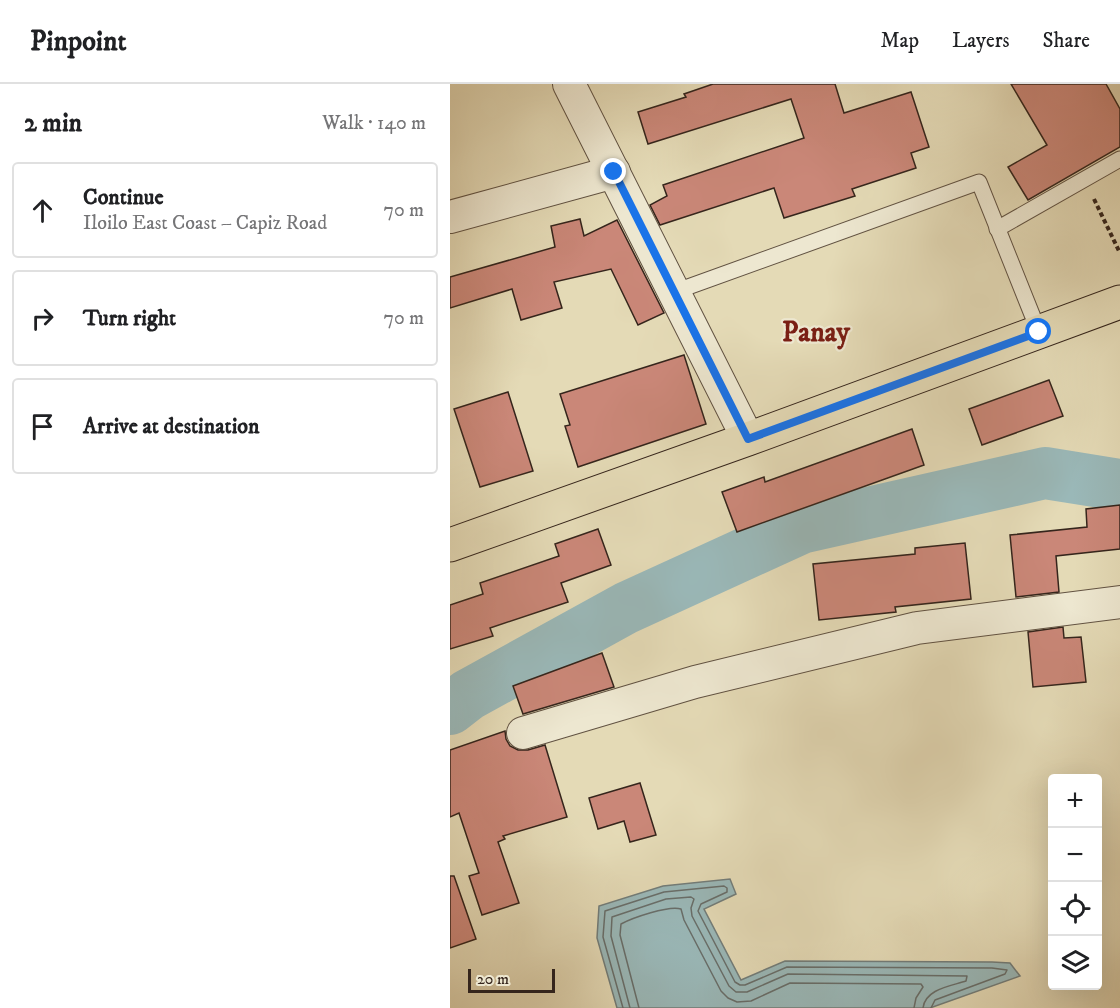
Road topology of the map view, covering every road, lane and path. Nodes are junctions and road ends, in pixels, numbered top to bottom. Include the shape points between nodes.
1 (570, 84) edge
2 (1120, 159) edge
3 (614, 172) junction
4 (1085, 179) junction
5 (450, 217) edge
6 (997, 229) junction
7 (1120, 253) edge
8 (674, 292) junction
9 (1120, 302) edge
10 (1039, 332) junction
11 (748, 439) junction
12 (450, 545) edge
13 (1120, 602) edge
14 (523, 733) dead end

1 - 3 street
2 - 4 lane
3 - 5 street
3 - 8 street
4 - 6 lane
4 - 7 path
6 - 8 lane via 979,182
6 - 10 lane
8 - 11 street
9 - 10 main road
10 - 11 main road
11 - 12 main road
13 - 14 street via 917,628 695,682

